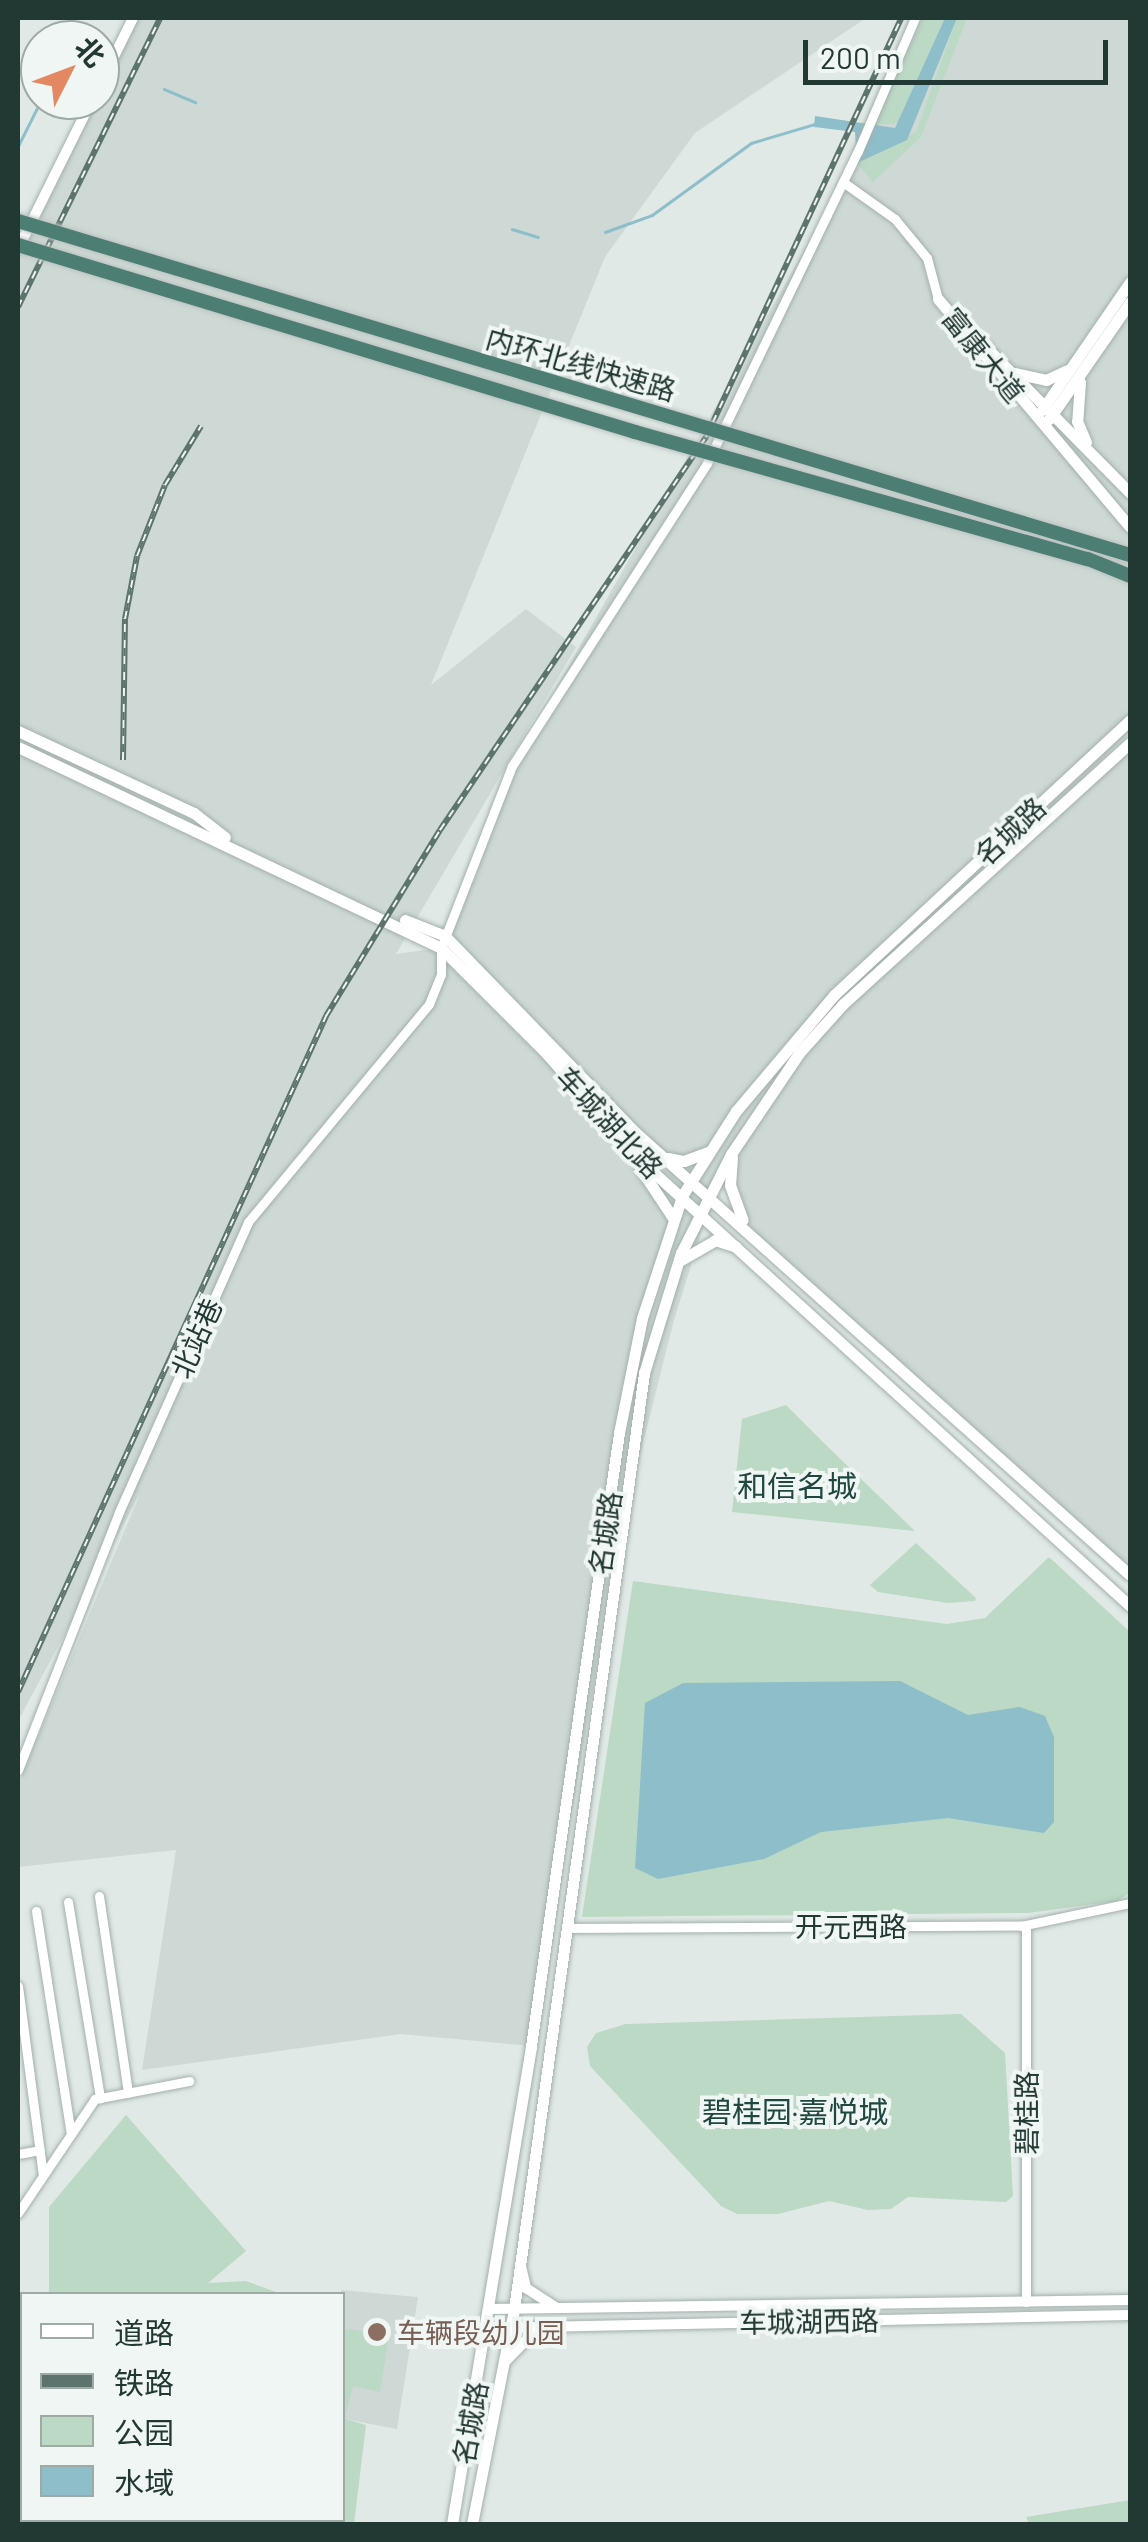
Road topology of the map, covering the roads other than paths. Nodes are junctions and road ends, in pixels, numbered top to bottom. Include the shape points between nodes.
1 (132, 18) edge
2 (915, 18) edge
3 (120, 43) edge
4 (82, 120) edge
5 (843, 182) junction
6 (18, 221) edge
7 (18, 247) edge
8 (1130, 282) edge
9 (938, 299) junction
10 (1130, 302) edge
11 (1079, 367) junction
12 (1012, 372) junction
13 (1050, 410) junction
14 (1038, 421) junction
15 (1089, 450) junction
16 (1130, 492) edge
17 (1130, 526) edge
18 (1130, 555) edge
19 (1130, 576) edge
20 (1130, 720) edge
21 (18, 731) edge
22 (1130, 744) edge
23 (18, 747) edge
24 (443, 942) junction
25 (547, 1054) junction
26 (714, 1146) junction
27 (733, 1151) junction
28 (666, 1158) junction
29 (692, 1179) junction
30 (708, 1194) junction
31 (682, 1196) junction
32 (698, 1210) junction
33 (673, 1224) junction
34 (751, 1232) junction
35 (740, 1248) junction
36 (678, 1263) junction
37 (1130, 1575) edge
38 (1130, 1606) edge
39 (18, 1770) edge
40 (99, 1896) dead end
41 (68, 1902) dead end
42 (1130, 1903) edge
43 (36, 1911) dead end
44 (1026, 1925) junction
45 (568, 1928) junction
46 (18, 1986) edge
47 (188, 2081) dead end
48 (128, 2092) junction
49 (100, 2098) junction
50 (72, 2134) junction
51 (40, 2150) junction
52 (18, 2154) edge
53 (44, 2174) junction
54 (18, 2213) edge
55 (520, 2264) junction
56 (1130, 2300) edge
57 (1026, 2302) junction
58 (490, 2309) junction
59 (561, 2309) junction
60 (514, 2310) junction
61 (1130, 2315) edge
62 (540, 2327) junction
63 (486, 2328) junction
64 (510, 2328) junction
65 (503, 2364) junction
66 (452, 2524) edge
67 (472, 2524) edge

1 - 3 street
2 - 5 street, 北站巷
4 - 7 street
5 - 9 street via 895,220 927,258
5 - 24 street, 北站巷 via 708,463 512,766
6 - 18 highway, 内环北线快速路, bridge
7 - 19 highway, 内环北线快速路, bridge via 635,432 1088,558
8 - 11 main road
9 - 12 main road, 富康大道
9 - 14 main road, 富康大道
10 - 11 main road
11 - 12 main road via 1046,380
11 - 13 main road
11 - 15 main road via 1076,398
12 - 13 main road, 富康大道
13 - 14 main road
13 - 15 main road, 富康大道
14 - 17 main road, 富康大道
15 - 16 main road, 富康大道
20 - 26 main road, 名城路 via 834,995
21 - 24 main road, 车城湖北路
22 - 27 main road, 名城路 via 843,1004 799,1053
23 - 24 main road, 车城湖北路
24 - 25 main road, 车城湖北路
24 - 28 main road, 车城湖北路
24 - 39 street, 北站巷 via 440,974 413,1028 248,1222 119,1512
25 - 31 main road, 车城湖北路 via 640,1160
25 - 33 main road via 548,1064 661,1191
26 - 28 main road via 701,1158
26 - 29 main road, 名城路
27 - 30 main road, 名城路
27 - 34 main road via 730,1185
28 - 29 main road, 车城湖北路
29 - 30 main road, 车城湖北路
29 - 31 main road, 名城路
30 - 32 main road, 名城路
30 - 34 main road, 车城湖北路
31 - 32 main road, 车城湖北路
31 - 33 main road, 名城路
32 - 35 main road, 车城湖北路
32 - 36 main road, 名城路
33 - 58 main road, 名城路 via 642,1318 620,1433
34 - 37 main road, 车城湖北路
35 - 36 main road via 716,1240
35 - 38 main road, 车城湖北路
36 - 45 main road, 名城路 via 642,1389
40 - 48 street
41 - 49 street
42 - 44 street, 开元西路
43 - 50 street
44 - 45 street, 开元西路
44 - 57 street, 碧桂路
45 - 55 main road, 名城路
46 - 51 street
47 - 48 street
48 - 49 street
49 - 50 street
50 - 53 street
51 - 52 street
51 - 53 street
53 - 54 street
55 - 59 street via 538,2300
55 - 60 main road, 名城路
56 - 57 street, 车城湖西路
57 - 59 street, 车城湖西路
58 - 60 street, 车城湖西路
58 - 63 main road, 名城路
59 - 60 street, 车城湖西路
60 - 64 main road, 名城路
61 - 62 street, 车城湖西路
62 - 64 street, 车城湖西路
62 - 65 street
63 - 64 street, 车城湖西路
63 - 66 main road, 名城路
64 - 65 main road, 名城路
65 - 67 main road, 名城路

